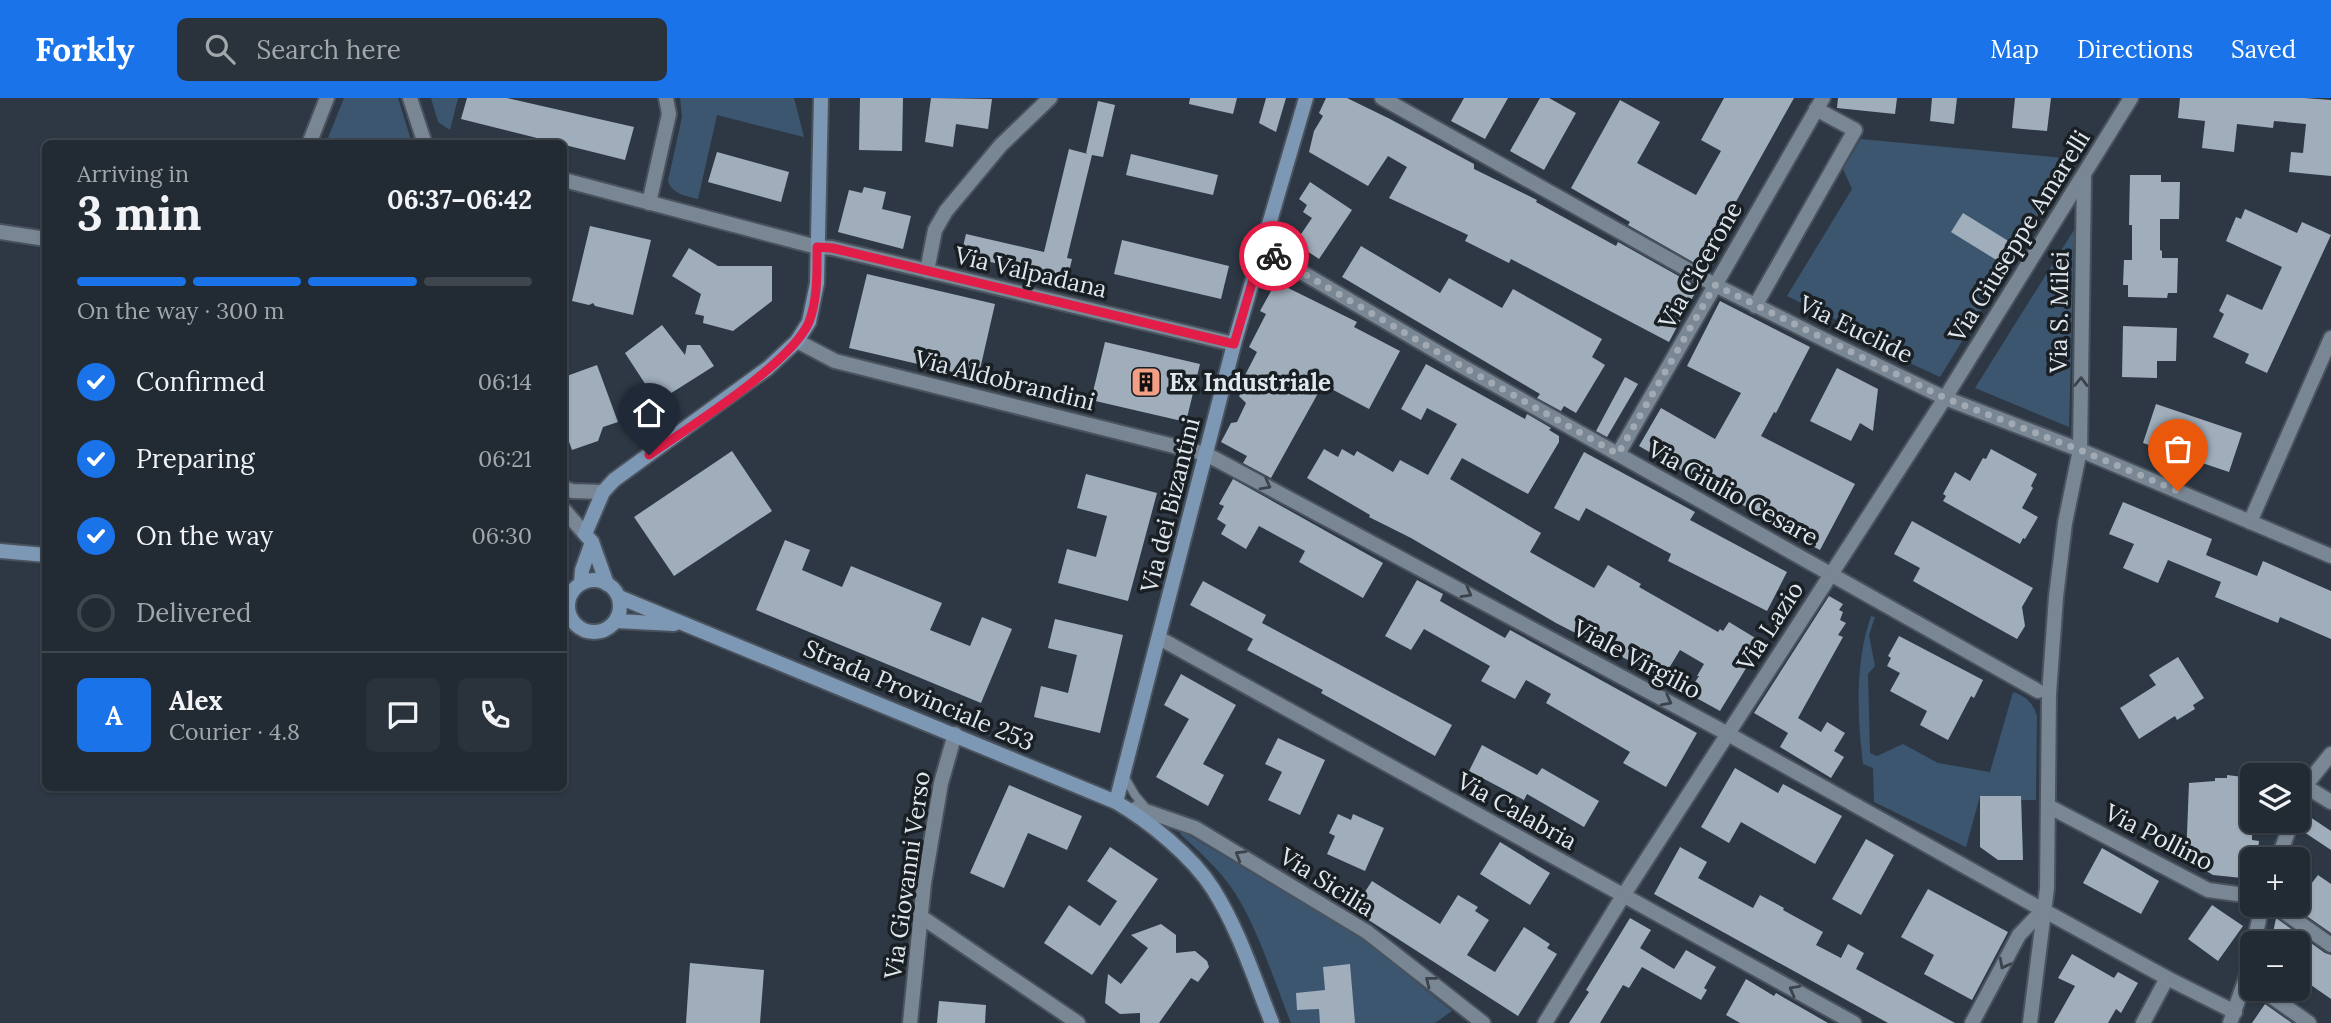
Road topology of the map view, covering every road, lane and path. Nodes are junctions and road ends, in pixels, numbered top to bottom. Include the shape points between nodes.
1 (327, 98) edge
2 (410, 98) edge
3 (666, 98) edge
4 (821, 98) edge
5 (1306, 98) edge
6 (1382, 98) edge
7 (2132, 98) edge
8 (1045, 99) edge
9 (1819, 103) edge
10 (311, 140) edge
11 (424, 140) edge
12 (2084, 175) junction
13 (567, 181) edge
14 (649, 203) junction
15 (0, 232) edge
16 (42, 238) edge
17 (817, 247) junction
18 (1262, 249) junction
19 (927, 271) junction
20 (1715, 285) junction
21 (1755, 306) junction
22 (2331, 338) edge
23 (797, 341) junction
24 (1234, 344) junction
25 (1945, 398) junction
26 (2080, 450) junction
27 (1206, 454) junction
28 (1618, 454) junction
29 (567, 489) edge
30 (603, 492) junction
31 (567, 514) edge
32 (2250, 522) junction
33 (588, 538) junction
34 (0, 551) edge
35 (42, 555) edge
36 (2331, 556) edge
37 (1831, 574) junction
38 (607, 584) junction
39 (573, 587) edge
40 (619, 597) junction
41 (568, 620) edge
42 (616, 621) junction
43 (686, 624) junction
44 (1159, 638) junction
45 (2038, 691) dead end
46 (955, 734) junction
47 (1728, 734) junction
48 (2331, 754) edge
49 (1124, 775) junction
50 (2310, 780) edge
51 (2310, 789) edge
52 (2331, 802) edge
53 (1116, 803) junction
54 (2048, 806) junction
55 (1149, 810) junction
56 (1133, 812) junction
57 (2240, 894) edge
58 (1623, 896) junction
59 (2043, 910) junction
60 (920, 916) junction
61 (2291, 917) edge
62 (2331, 945) edge
63 (2168, 978) junction
64 (2240, 1001) edge
65 (2278, 1001) edge
66 (2233, 1017) edge
67 (910, 1023) edge
68 (1078, 1023) edge
69 (1272, 1023) edge
70 (1483, 1023) edge
71 (1545, 1023) edge
72 (1854, 1023) edge
73 (1972, 1023) edge
74 (2030, 1023) edge
75 (2143, 1023) edge
76 (2309, 1023) edge

1 - 10 street
2 - 11 street
3 - 14 street via 669,114
4 - 17 street
5 - 18 street, Via dei Bizantini
6 - 20 street, Via Euclide
7 - 12 street, Via Giuseppe Amarelli
8 - 19 street via 946,211 935,230
9 - 20 street, Via Cicerone
9 - 21 street via 1855,130
12 - 25 street, Via Giuseppe Amarelli
26 -> 12 street, Via S. Milei
13 - 14 street, Via Valpadana
14 - 17 street, Via Valpadana
15 - 16 street
17 - 19 street, Via Valpadana
17 - 23 street via 814,302
18 - 24 street, Via dei Bizantini
18 - 28 street, Via Giulio Cesare
19 - 24 street, Via Valpadana
20 - 21 street, Via Euclide
20 - 28 street, Via Cicerone
21 - 25 street, Via Euclide
22 - 32 street
23 - 27 street, Via Aldobrandini via 835,361
23 - 30 street
24 - 27 street, Via dei Bizantini
25 - 26 street, Via Euclide
25 - 37 street, Via Lazio
26 - 32 street, Via Euclide
26 - 54 street, Via S. Milei via 2056,597
27 - 44 street, Via dei Bizantini
27 -> 47 street, Viale Virgilio
28 - 37 street, Via Giulio Cesare
29 - 30 street
30 - 33 street, Strada Provinciale 253
31 - 33 street
32 - 36 street, Via Euclide
33 - 38 street
33 - 39 street, Strada Provinciale 253 via 582,570
34 - 35 street
37 - 45 street, Via Giulio Cesare
37 - 47 street, Via Lazio
38 - 39 street via 590,580
38 - 40 street, Strada Provinciale 253
39 - 41 street, Strada Provinciale 253
40 - 42 street
40 - 43 street, Strada Provinciale 253
41 - 42 street, Strada Provinciale 253 via 594,633
42 - 43 street, Strada Provinciale 253
43 - 46 street, Strada Provinciale 253
44 - 49 street, Via dei Bizantini
44 - 58 street, Via Calabria
46 - 53 street, Strada Provinciale 253
46 - 60 street, Via Giovanni Verso via 941,783
47 - 58 street, Via Lazio
47 - 59 street, Viale Virgilio
48 - 50 street
49 - 53 street, Via dei Bizantini
49 - 55 lane
51 - 52 street
53 - 56 street, Strada Provinciale 253
54 - 57 street, Via Pollino via 2208,890
54 - 59 street, Via S. Milei
55 - 56 street, Via Sicilia
70 -> 55 street, Via Sicilia via 1367,933 1195,828
56 - 69 street, Strada Provinciale 253 via 1191,861 1212,887
58 - 71 street, Via Lazio
72 -> 58 street, Via Calabria
59 - 63 street, Viale Virgilio
59 -> 73 street via 2020,935
59 - 74 street, Via S. Milei
60 - 67 street, Via Giovanni Verso
60 - 68 street
61 - 62 street
63 - 66 street, Viale Virgilio
63 - 75 street
64 - 66 street
65 - 76 street

